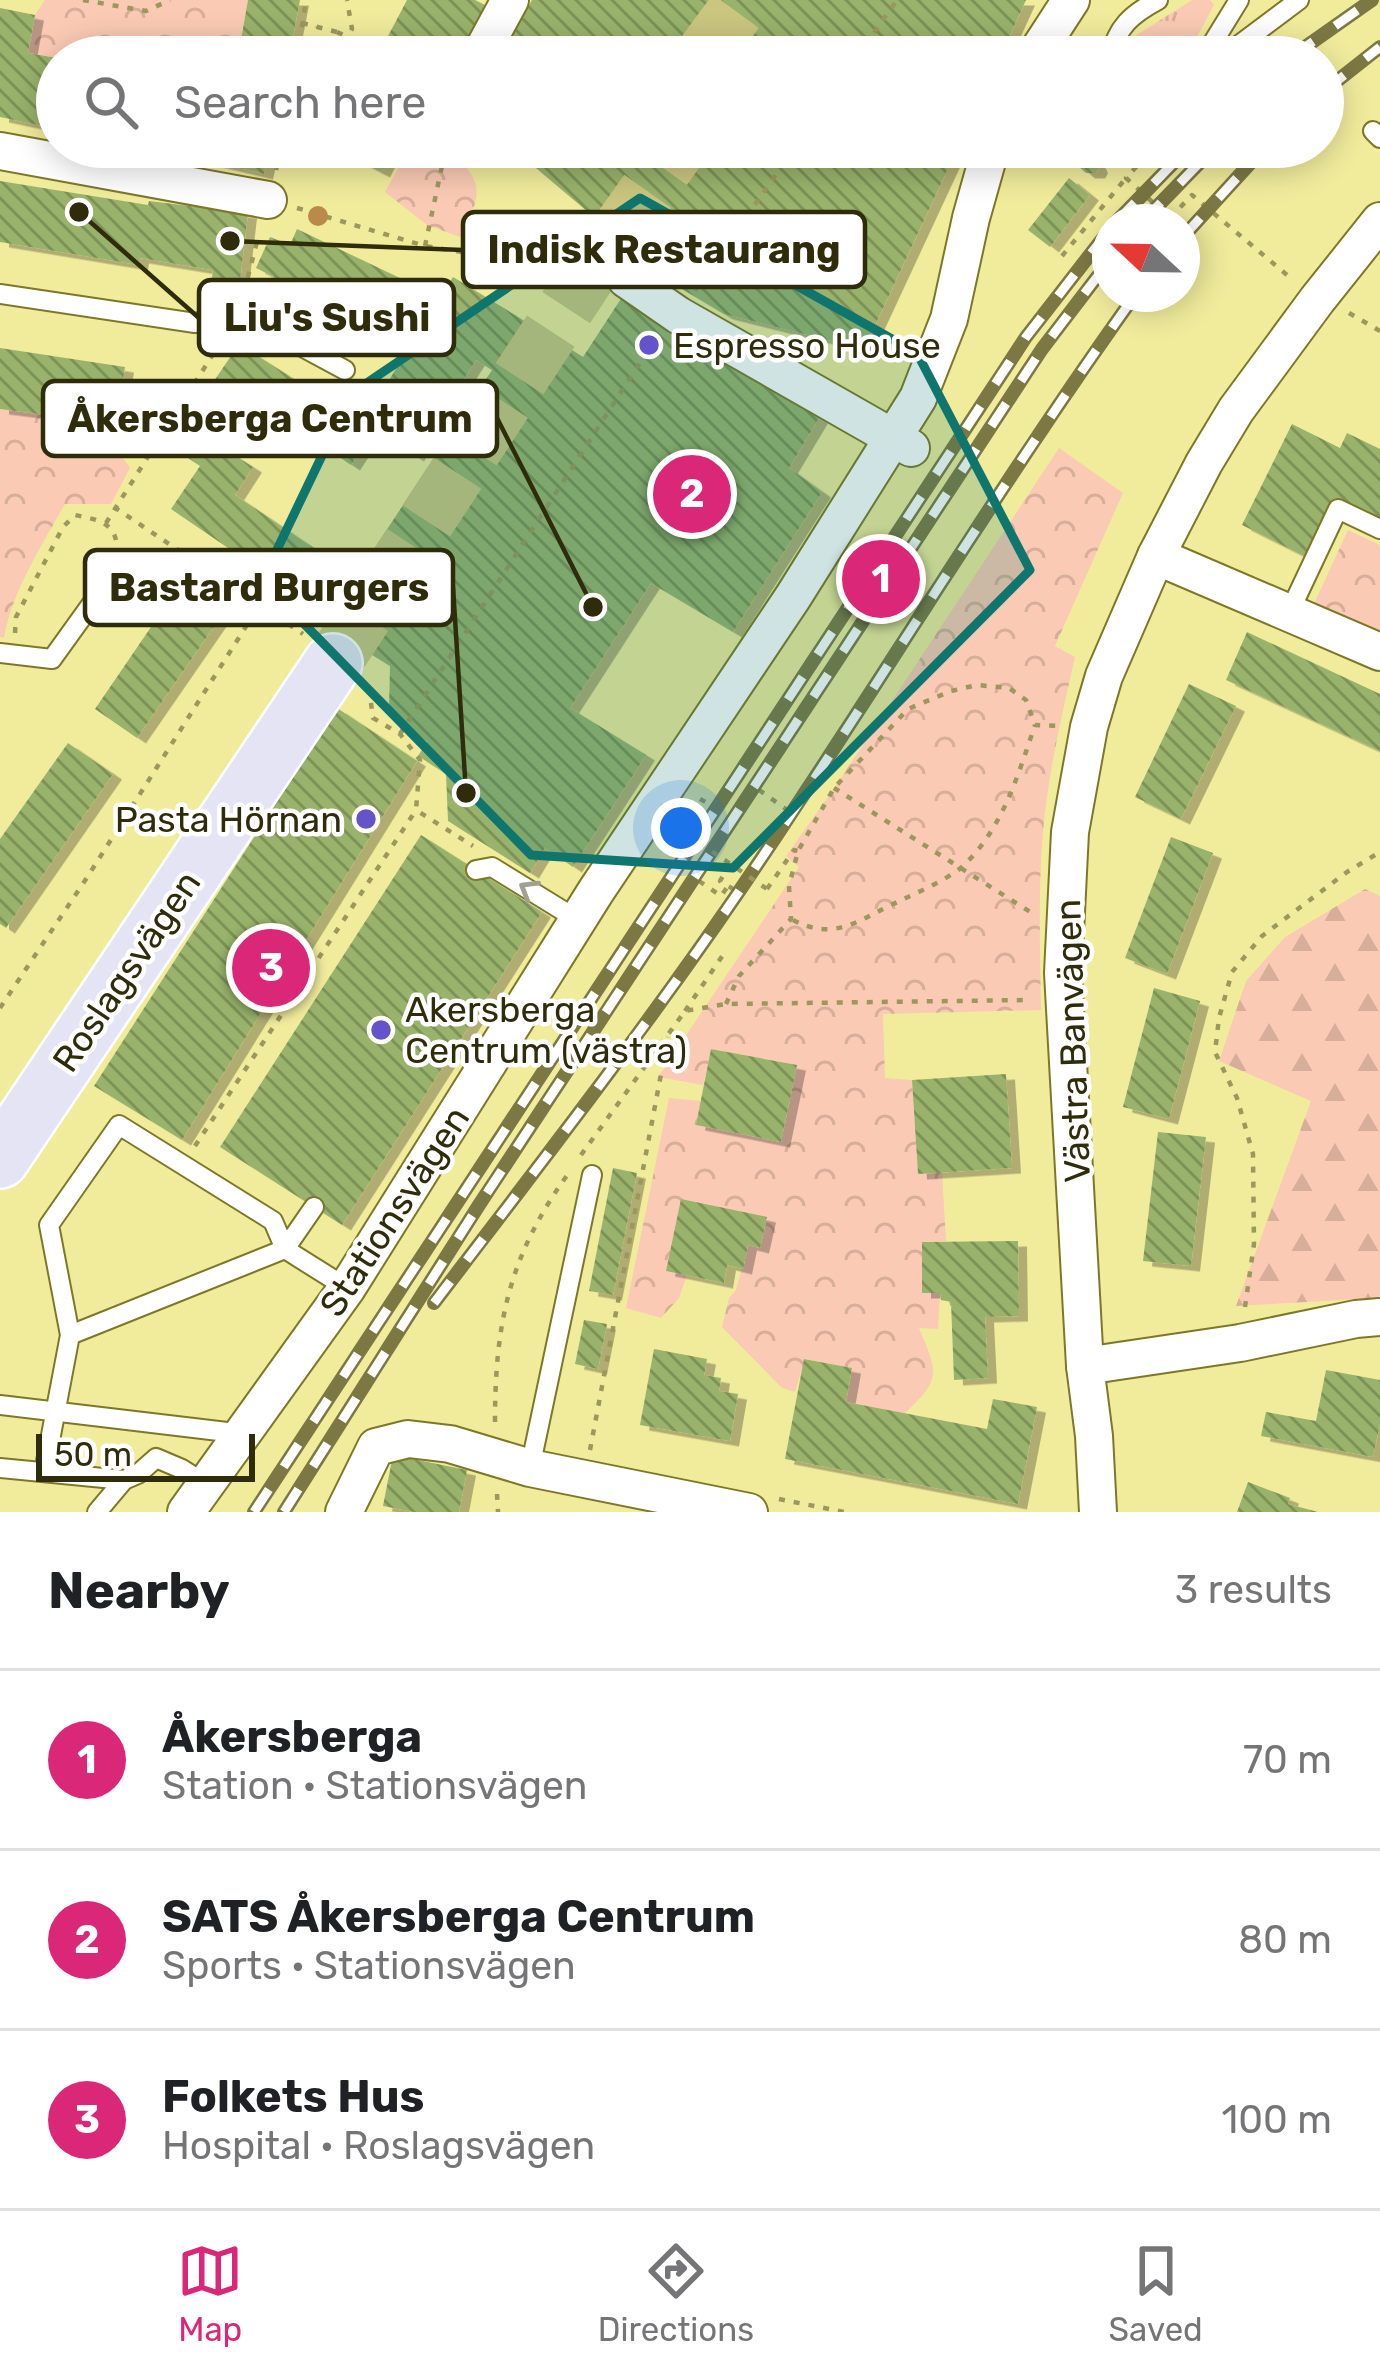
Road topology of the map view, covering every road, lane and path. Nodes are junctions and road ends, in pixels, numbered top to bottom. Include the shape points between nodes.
1 (83, 0) edge
2 (170, 0) edge
3 (306, 0) edge
4 (347, 0) edge
5 (510, 0) edge
6 (897, 0) edge
7 (1071, 0) edge
8 (1158, 0) edge
9 (1238, 0) edge
10 (1299, 0) edge
11 (302, 23) junction
12 (317, 26) junction
13 (300, 36) edge
14 (315, 36) edge
15 (345, 36) edge
16 (348, 36) edge
17 (490, 36) edge
18 (872, 36) edge
19 (1048, 36) edge
20 (1117, 36) edge
21 (1217, 36) edge
22 (1251, 36) edge
23 (0, 151) edge
24 (36, 158) edge
25 (93, 168) edge
26 (442, 168) edge
27 (780, 168) edge
28 (985, 168) edge
29 (1135, 168) edge
30 (1126, 178) junction
31 (268, 200) junction
32 (1153, 204) edge
33 (1184, 204) edge
34 (1380, 221) edge
35 (425, 246) junction
36 (1062, 256) dead end
37 (626, 279) joint
38 (0, 294) edge
39 (1317, 300) junction
40 (239, 313) junction
41 (678, 315) junction
42 (1380, 331) edge
43 (345, 370) dead end
44 (903, 442) junction
45 (114, 507) junction
46 (106, 523) junction
47 (1380, 530) edge
48 (1156, 556) junction
49 (121, 563) joint
50 (259, 606) junction
51 (1289, 613) junction
52 (1380, 652) edge
53 (7, 654) edge
54 (329, 655) junction
55 (1035, 725) junction
56 (1089, 727) junction
57 (400, 734) junction
58 (834, 788) junction
59 (759, 790) dead end
60 (695, 796) dead end
61 (711, 806) dead end
62 (786, 809) dead end
63 (416, 810) junction
64 (675, 826) dead end
65 (472, 845) dead end
66 (798, 851) junction
67 (1380, 852) edge
68 (730, 864) junction
69 (961, 868) junction
70 (476, 870) dead end
71 (699, 881) dead end
72 (791, 919) junction
73 (1065, 919) junction
74 (578, 920) junction
75 (723, 956) dead end
76 (1064, 999) junction
77 (0, 1008) edge
78 (685, 1012) dead end
79 (668, 1035) dead end
80 (0, 1107) edge
81 (189, 1155) dead end
82 (0, 1159) edge
83 (592, 1175) dead end
84 (314, 1207) dead end
85 (285, 1250) junction
86 (347, 1288) junction
87 (1380, 1317) edge
88 (70, 1335) junction
89 (1240, 1342) junction
90 (1085, 1366) junction
91 (0, 1405) edge
92 (55, 1409) junction
93 (244, 1434) junction
94 (0, 1468) edge
95 (530, 1468) junction
96 (44, 1472) junction
97 (582, 1478) junction
98 (124, 1480) junction
99 (196, 1498) edge
100 (97, 1512) edge
101 (344, 1512) edge
102 (749, 1512) edge
103 (1098, 1512) edge

1 - 2 path via 146,11
3 - 11 path
4 - 16 path
5 - 17 street
6 - 18 path
7 - 19 street
8 - 20 lane
9 - 21 lane
10 - 22 lane
11 - 12 path
11 - 13 path
12 - 14 path
12 - 15 path, bridge
23 - 24 street
25 - 31 street
26 - 35 path
27 - 41 path
28 - 44 street, Stationsvägen via 949,319
29 - 30 path
30 - 32 path
30 - 36 path
31 - 35 path
31 - 40 path
33 - 39 path via 1192,195
34 - 39 street, Västra Banvägen
35 - 37 path
37 - 41 street
38 - 40 lane via 195,323
39 - 42 path
39 - 48 street, Västra Banvägen via 1236,410
40 - 43 lane
40 - 45 path
41 - 44 street
41 - 57 path via 664,325
44 - 74 street, Stationsvägen
45 - 46 path
45 - 50 path
46 - 49 path
46 - 53 path via 75,515 63,527 16,617
47 - 51 lane via 1338,509
48 - 51 street
48 - 56 street, Västra Banvägen
49 - 53 lane via 52,659
50 - 54 path
50 - 77 path
51 - 52 street
54 - 57 path via 373,718
54 - 80 main road, Roslagsvägen
54 - 82 main road, Roslagsvägen
55 - 56 path
55 - 58 path via 1026,700 1009,688 951,691 908,709
55 - 69 path via 1012,795
56 - 73 street, Västra Banvägen
57 - 63 path via 420,760
58 - 66 path
58 - 69 path
59 - 62 path
60 - 61 path
63 - 65 path
63 - 81 path
64 - 68 path, bridge
66 - 68 path, bridge via 767,889
66 - 72 path
67 - 89 path via 1262,936 1232,972 1215,1052 1253,1154 1254,1244
68 - 71 path via 720,881 730,888 721,896
69 - 72 path via 848,928 810,929
69 - 73 path via 1035,914
74 -> 70 lane via 492,867
72 - 76 path via 739,976 726,1004
73 - 76 street, Västra Banvägen
74 - 86 street, Stationsvägen
75 - 78 path
76 - 90 street, Västra Banvägen
79 - 97 path
83 - 95 lane
84 - 85 lane
85 - 86 lane
85 - 88 lane
85 - 88 lane via 273,1220 118,1124 49,1225
86 - 93 street, Stationsvägen
87 - 89 street
88 - 92 lane
89 - 90 street
90 - 103 street, Västra Banvägen
91 - 92 lane
92 - 93 lane
92 - 96 lane
93 - 99 street, Stationsvägen
94 - 96 lane
95 - 97 street
95 - 101 street via 408,1439 376,1448
96 - 98 lane
97 - 102 street
98 - 99 lane via 156,1458 182,1468
98 - 100 lane

